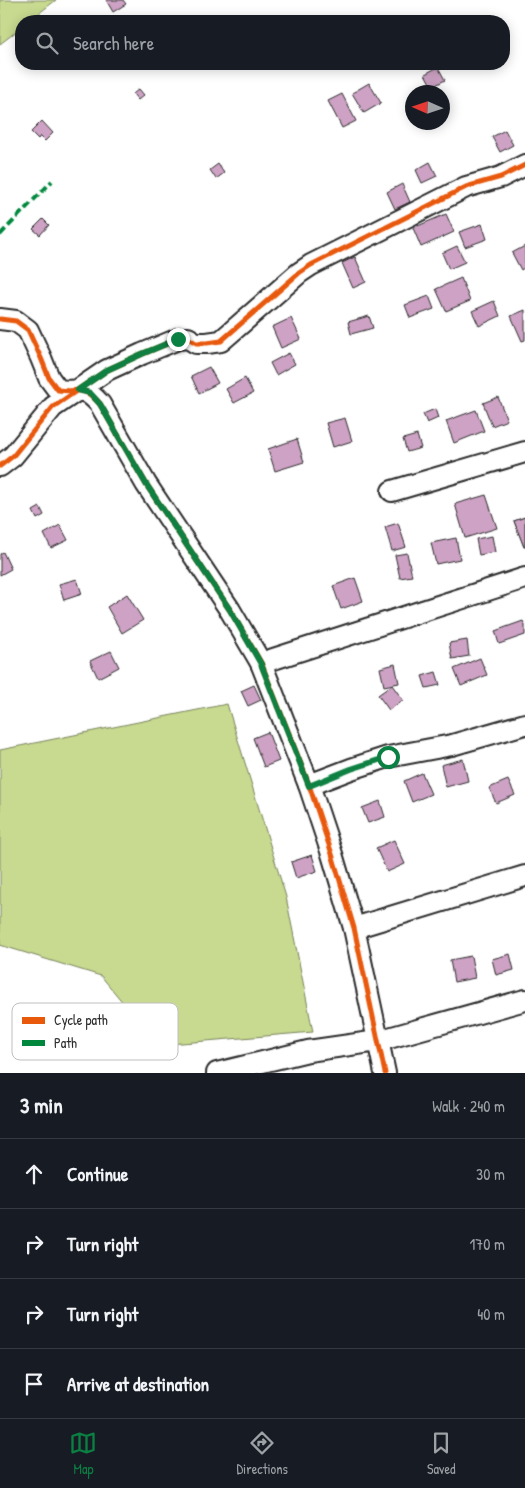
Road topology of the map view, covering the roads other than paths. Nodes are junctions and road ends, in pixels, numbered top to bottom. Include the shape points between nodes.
1 (525, 164) edge
2 (0, 319) edge
3 (78, 390) junction
4 (525, 452) edge
5 (0, 466) edge
6 (392, 490) dead end
7 (525, 578) edge
8 (261, 664) junction
9 (525, 724) edge
10 (309, 786) junction
11 (525, 876) edge
12 (354, 928) junction
13 (525, 1000) edge
14 (378, 1041) junction
15 (217, 1073) edge
16 (385, 1073) edge

1 - 3 street via 501,177 466,187 311,265 221,340 196,343 188,338 178,339 107,370
2 - 3 street via 16,321 28,330 49,378 58,390
3 - 5 street via 53,407
3 - 8 street via 90,393 100,404 146,484 230,610
4 - 6 street
7 - 8 street
8 - 10 street
9 - 10 street via 452,745 388,757
10 - 12 street
11 - 12 street
12 - 14 street
13 - 14 street
14 - 15 street via 308,1051
14 - 16 street

